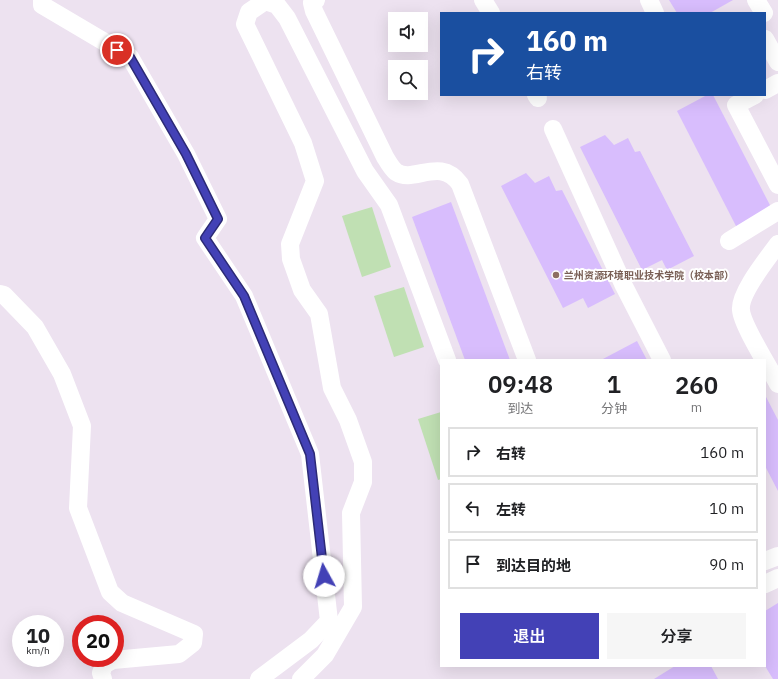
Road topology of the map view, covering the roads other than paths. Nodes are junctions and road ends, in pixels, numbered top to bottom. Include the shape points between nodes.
1 (42, 0) edge
2 (316, 0) edge
3 (483, 0) edge
4 (649, 0) edge
5 (756, 0) edge
6 (489, 12) edge
7 (655, 12) edge
8 (763, 12) edge
9 (766, 41) edge
10 (778, 62) edge
11 (778, 83) edge
12 (766, 89) edge
13 (753, 96) edge
14 (553, 129) dead end
15 (778, 184) edge
16 (778, 211) edge
17 (729, 240) dead end
18 (778, 244) edge
19 (0, 294) edge
20 (447, 359) edge
21 (527, 359) edge
22 (661, 359) edge
23 (765, 359) edge
24 (766, 362) edge
25 (778, 384) edge
26 (778, 578) edge
27 (766, 584) edge
28 (335, 627) junction
29 (103, 679) edge
30 (259, 679) edge
31 (301, 679) edge

1 - 28 lane via 42,5 130,57 186,154 218,219 205,238 244,296 310,454
2 - 21 lane via 312,3 314,11 385,157 396,172 404,175 440,171 453,175 460,184
3 - 6 lane
4 - 7 lane
5 - 8 lane
9 - 10 lane
11 - 12 lane
13 - 15 lane via 736,105
14 - 22 lane via 624,286
16 - 17 lane
18 - 23 lane via 746,291 741,310
19 - 29 lane via 4,295 35,327 62,374 82,426 78,508 110,592 122,603 194,634 193,643 179,654 113,660 104,665 101,673
20 - 28 lane via 388,204 365,171 287,18 277,4 265,1 249,12 245,24 303,143 315,181 290,244 291,259 302,290 318,314 332,388 348,420 363,462 363,482 351,513 353,607
24 - 25 lane
26 - 27 lane
28 - 30 lane via 312,640
28 - 31 lane via 326,655

